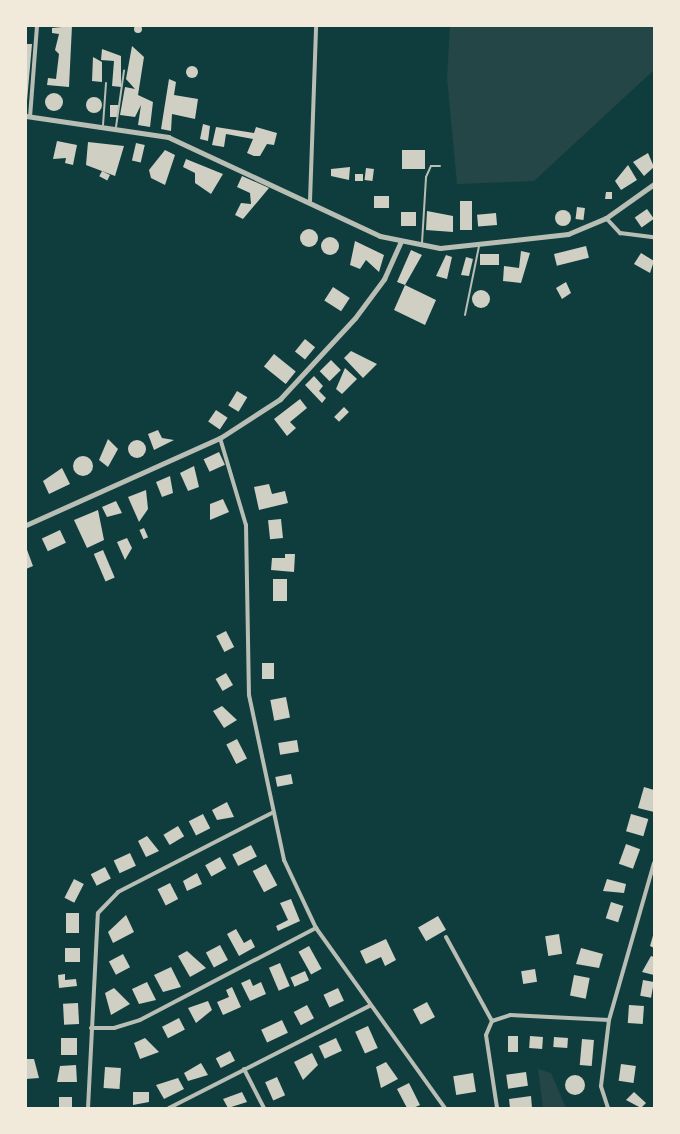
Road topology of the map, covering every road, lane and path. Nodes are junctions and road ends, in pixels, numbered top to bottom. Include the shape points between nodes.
1 (37, 26) edge
2 (316, 26) edge
3 (124, 70) dead end
4 (106, 83) dead end
5 (28, 116) edge
6 (103, 126) junction
7 (116, 128) junction
8 (440, 166) dead end
9 (654, 184) edge
10 (310, 202) junction
11 (606, 218) junction
12 (654, 237) edge
13 (400, 241) junction
14 (422, 245) junction
15 (479, 246) junction
16 (465, 315) dead end
17 (220, 438) junction
18 (26, 525) edge
19 (272, 813) junction
20 (654, 863) edge
21 (316, 928) junction
22 (446, 937) dead end
23 (369, 1006) junction
24 (609, 1020) junction
25 (492, 1021) junction
26 (91, 1028) junction
27 (244, 1070) junction
28 (88, 1108) edge
29 (169, 1108) edge
30 (264, 1108) edge
31 (445, 1108) edge
32 (497, 1108) edge
33 (608, 1108) edge

1 - 5 street
2 - 10 street
3 - 7 lane
4 - 6 lane
5 - 6 street
6 - 7 street
7 - 10 street via 190,145
8 - 14 lane via 431,166 426,177
9 - 11 street
10 - 13 street via 357,227
11 - 12 street via 620,232
11 - 15 street via 568,234
13 - 14 street
13 - 17 street via 384,279 317,365 280,399
14 - 15 street
15 - 16 lane
17 - 18 street
17 - 19 street via 246,525 249,695
19 - 21 street via 284,860
19 - 26 street via 107,901 94,927
20 - 24 street
21 - 23 street
21 - 26 street via 140,1020 114,1028
22 - 25 street
23 - 27 street
23 - 31 street
24 - 25 street via 510,1015
24 - 33 street via 601,1086
25 - 32 street via 486,1035
26 - 28 street
27 - 29 street
27 - 30 street

